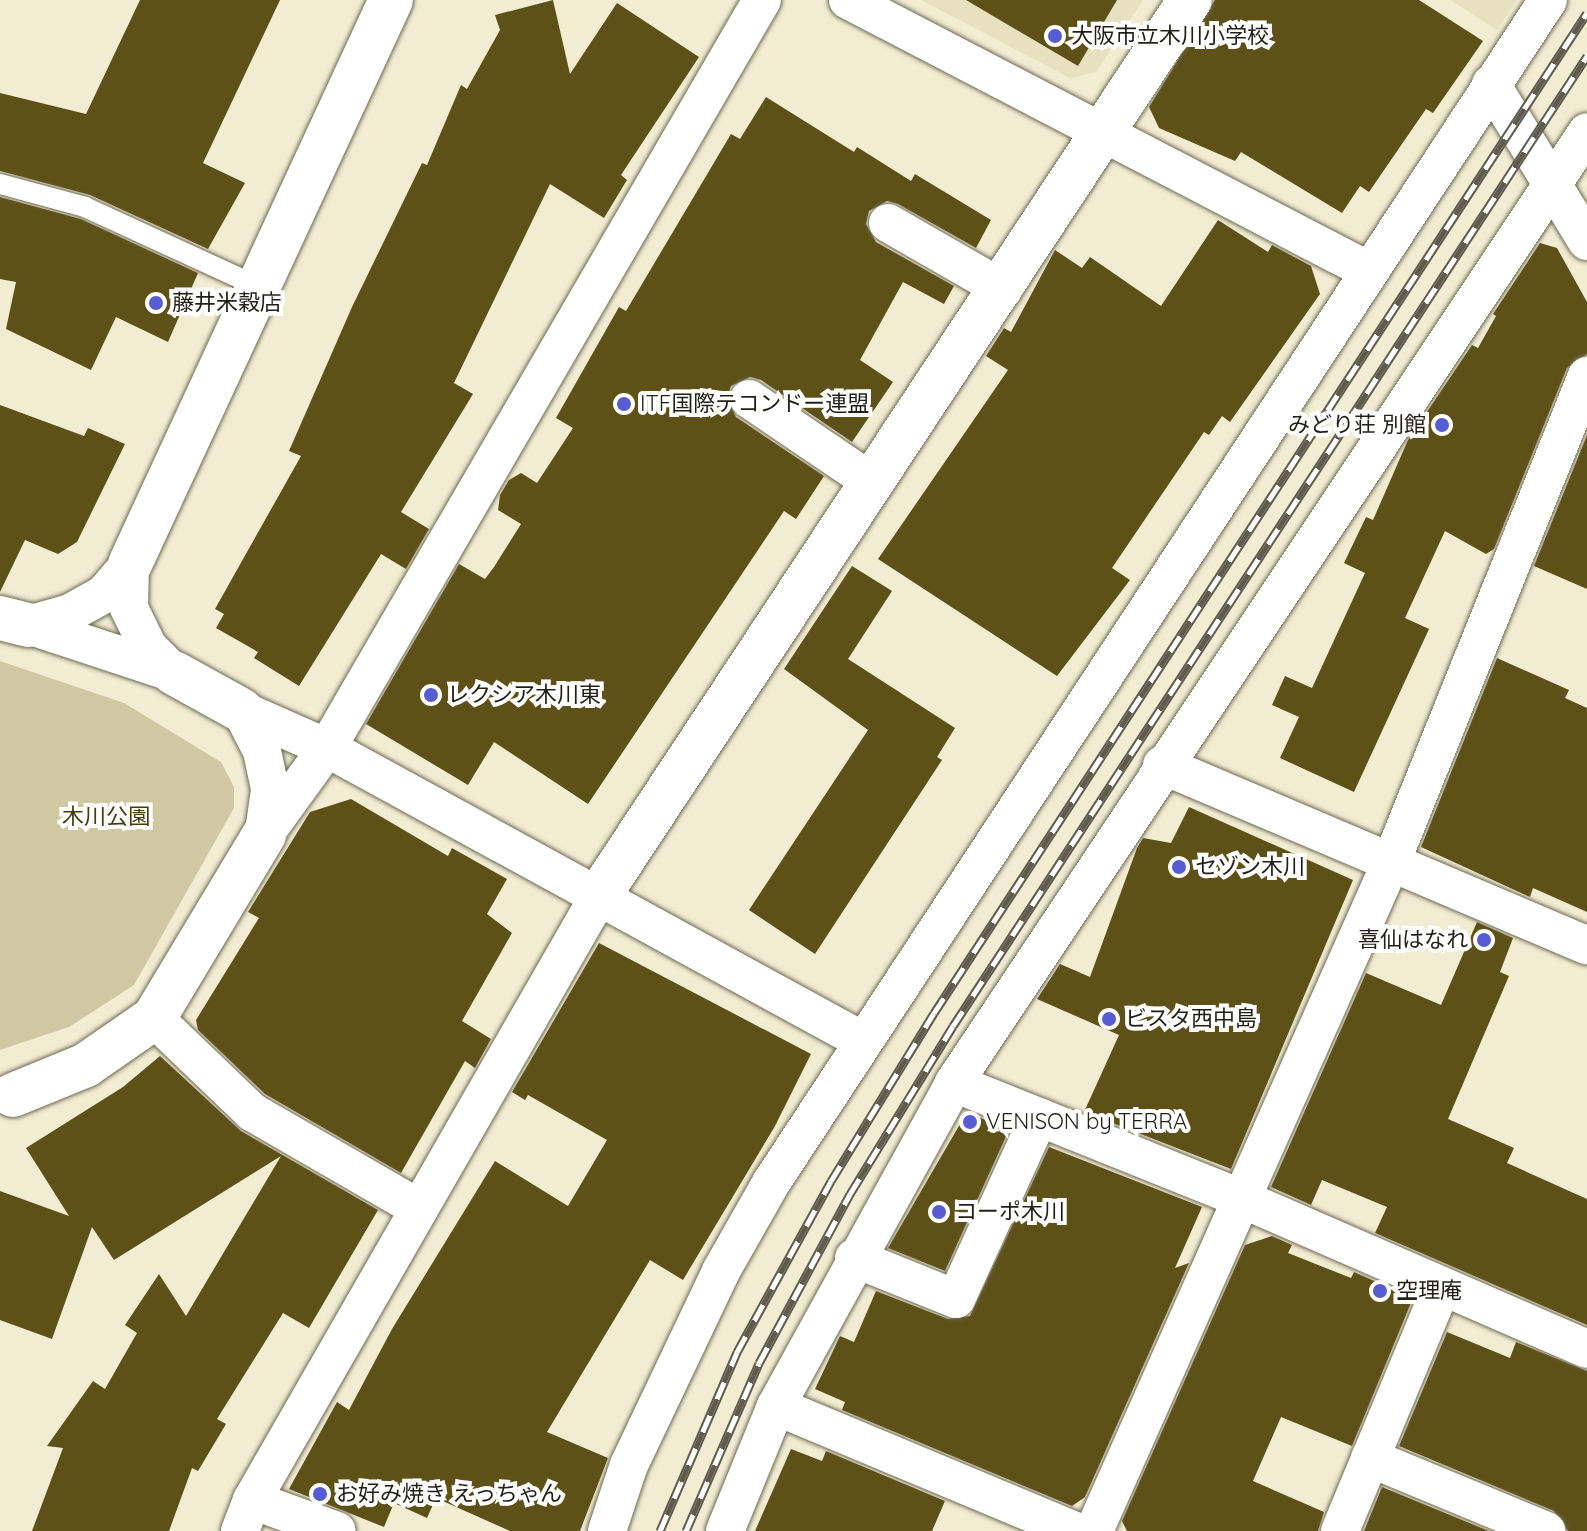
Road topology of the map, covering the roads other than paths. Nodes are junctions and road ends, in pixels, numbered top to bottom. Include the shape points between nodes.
1 (391, 0) edge
2 (762, 0) edge
3 (848, 0) edge
4 (1190, 0) edge
5 (1548, 0) edge
6 (1491, 84) junction
7 (1587, 132) edge
8 (1103, 133) junction
9 (1553, 180) junction
10 (0, 184) edge
11 (888, 223) dead end
12 (1587, 241) edge
13 (1369, 271) junction
14 (259, 287) junction
15 (1003, 289) junction
16 (1587, 376) edge
17 (749, 399) dead end
18 (873, 483) junction
19 (130, 564) junction
20 (14, 621) edge
21 (174, 673) junction
22 (241, 710) junction
23 (327, 748) junction
24 (1162, 765) junction
25 (264, 835) junction
26 (1392, 860) junction
27 (600, 894) junction
28 (1587, 945) edge
29 (154, 1018) junction
30 (861, 1040) junction
31 (954, 1083) junction
32 (4, 1097) edge
33 (1039, 1117) junction
34 (1242, 1199) junction
35 (418, 1208) junction
36 (854, 1258) junction
37 (1442, 1286) junction
38 (1587, 1349) edge
39 (776, 1406) junction
40 (1370, 1458) junction
41 (246, 1515) edge
42 (337, 1531) edge
43 (607, 1531) edge
44 (725, 1531) edge
45 (1075, 1531) edge
46 (1094, 1531) edge
47 (1340, 1531) edge
48 (1546, 1531) edge

1 - 14 street
2 - 23 street
3 - 8 street
4 - 8 street
5 - 6 street
6 - 9 street
6 - 13 street
7 - 9 street
8 - 13 street
8 - 15 street
9 - 12 street
9 - 24 street
10 - 14 lane via 85,207
11 - 15 street
13 - 30 street
14 - 19 street
15 - 18 street
16 - 26 street
17 - 18 street
18 - 27 street
19 - 20 street via 104,594 70,613
19 - 21 street via 129,608 148,647
20 - 21 street
21 - 22 street
22 - 23 street
22 - 25 street via 262,751 270,790
23 - 25 street
23 - 27 street
24 - 26 street
24 - 31 street
25 - 29 street
26 - 28 street
26 - 34 street
27 - 30 street
27 - 35 street
29 - 32 street via 86,1065
29 - 35 street via 252,1112
30 - 43 street via 721,1271 629,1465
31 - 33 street
31 - 36 street
33 - 34 street
33 - 36 street via 956,1299
34 - 37 street
34 - 46 street
35 - 41 street
36 - 39 street
37 - 38 street
37 - 40 street
39 - 44 street
39 - 45 street
40 - 47 street
40 - 48 street
41 - 42 street

